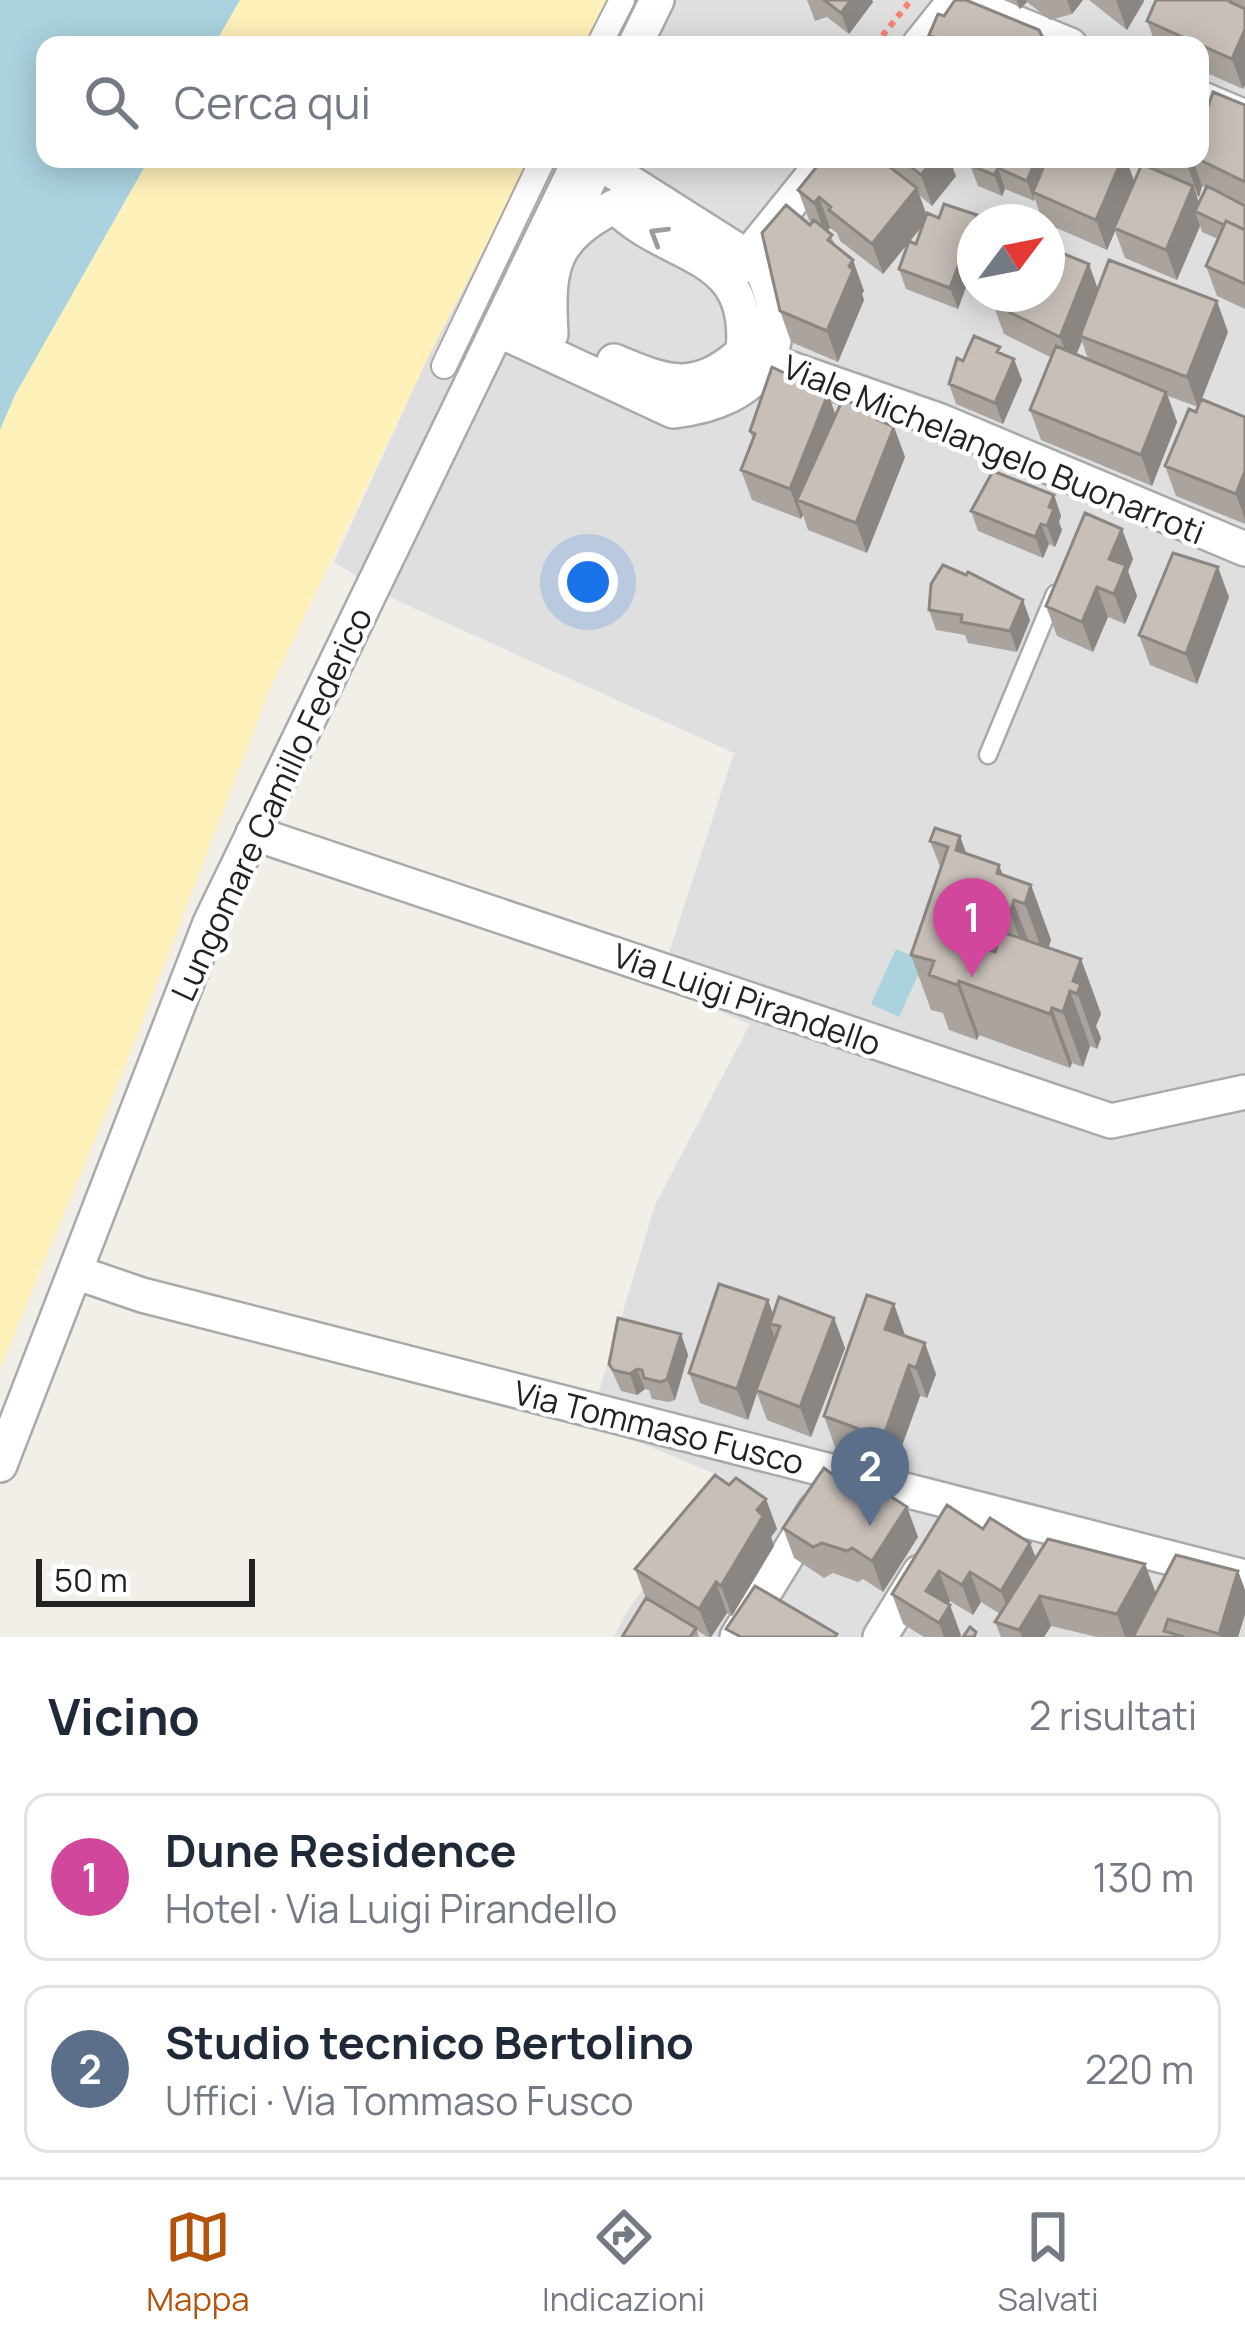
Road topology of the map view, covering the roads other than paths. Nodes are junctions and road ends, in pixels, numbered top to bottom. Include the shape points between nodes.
1 (622, 0) edge
2 (657, 0) edge
3 (958, 0) edge
4 (604, 36) edge
5 (639, 36) edge
6 (927, 36) edge
7 (1048, 36) edge
8 (1209, 102) edge
9 (1245, 117) edge
10 (606, 168) edge
11 (819, 168) edge
12 (579, 178) edge
13 (738, 268) junction
14 (524, 324) junction
15 (757, 356) junction
16 (444, 366) dead end
17 (1245, 549) edge
18 (1065, 569) edge
19 (988, 754) dead end
20 (253, 832) junction
21 (1245, 1092) edge
22 (75, 1272) junction
23 (0, 1465) edge
24 (838, 1473) junction
25 (961, 1504) junction
26 (1190, 1563) junction
27 (1245, 1577) edge
28 (1171, 1600) edge
29 (737, 1637) edge
30 (880, 1637) edge

1 - 4 street
2 - 5 street
3 - 6 street
3 - 7 street
8 - 9 street
10 - 13 street
11 - 13 street
13 -> 12 street
12 - 14 street, Lungomare Camillo Federico
12 - 14 street via 570,234 548,291
12 - 16 street
13 - 15 street via 759,264 772,290 776,326
14 - 15 street via 513,337 673,411 730,395
14 - 20 street, Lungomare Camillo Federico
15 - 17 street, Viale Michelangelo Buonarroti via 938,420 1095,498
18 - 19 lane
20 - 21 street, Via Luigi Pirandello via 1111,1121
20 - 22 street, Lungomare Camillo Federico
22 - 23 street, Lungomare Camillo Federico
22 - 24 street, Via Tommaso Fusco
24 - 25 street, Via Tommaso Fusco
24 - 29 street
25 - 26 street, Via Tommaso Fusco
25 - 30 street
26 - 27 street, Via Tommaso Fusco
26 - 28 street

